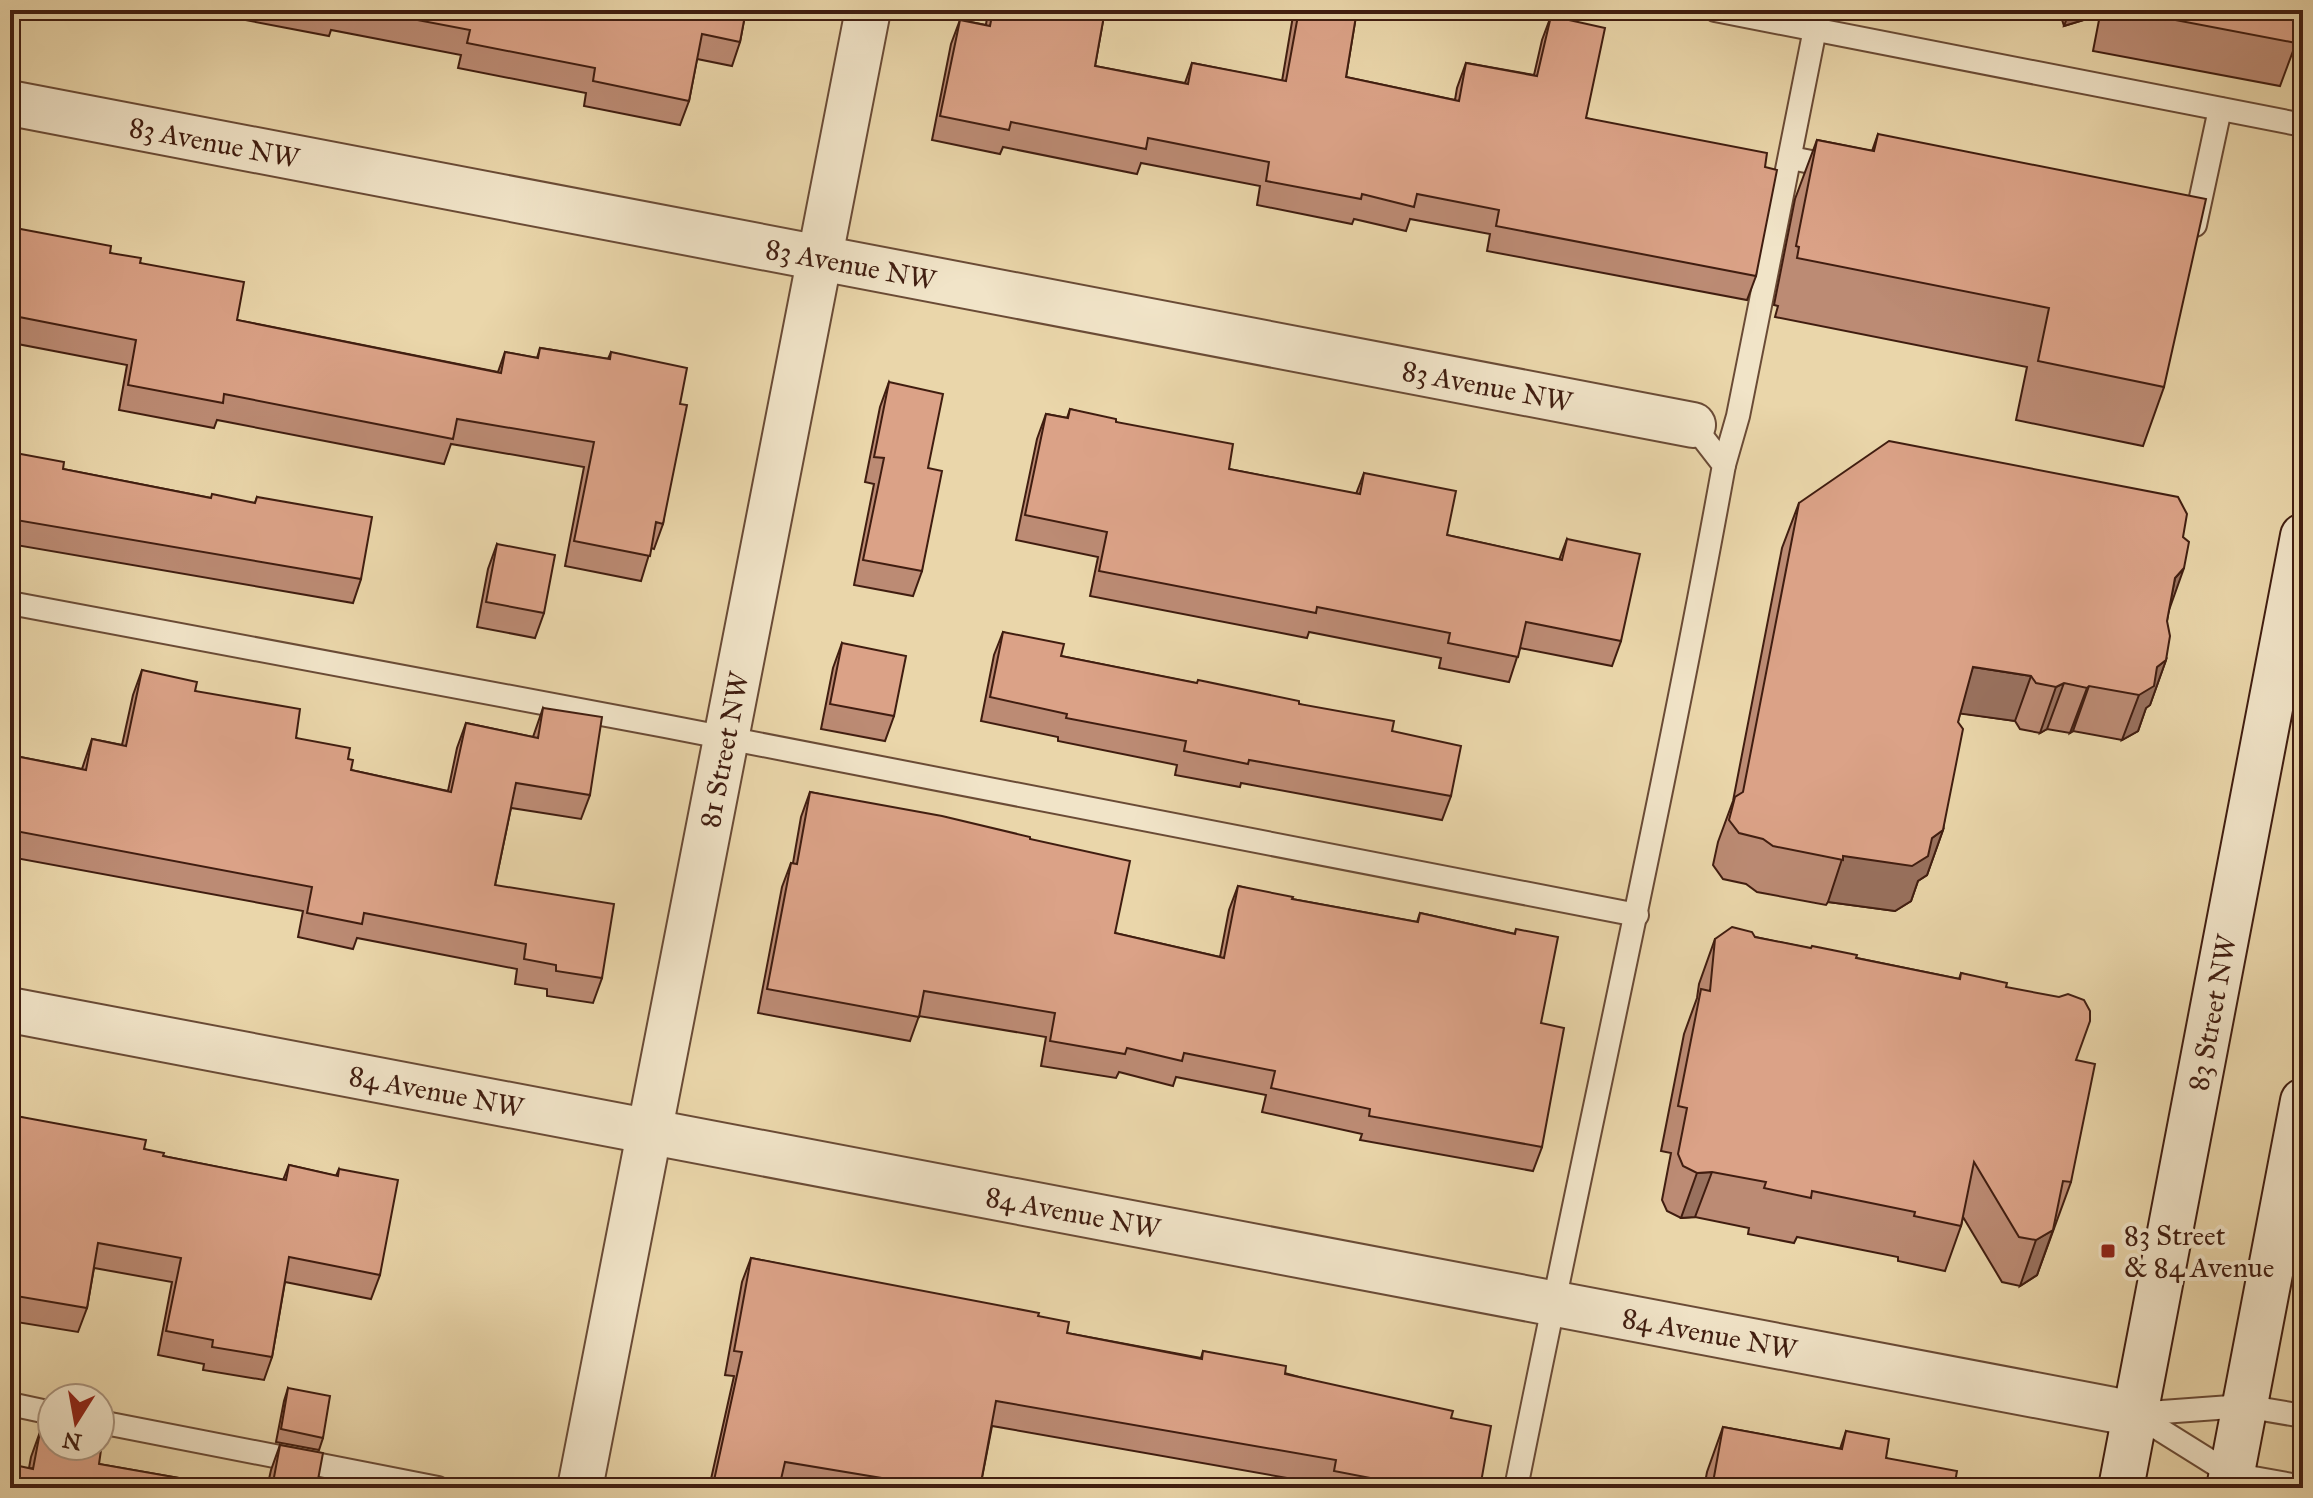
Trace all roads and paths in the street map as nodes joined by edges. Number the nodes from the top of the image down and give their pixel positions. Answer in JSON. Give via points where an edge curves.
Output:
{"nodes":[{"id":1,"x":868,"y":10,"type":"edge"},
{"id":2,"x":1715,"y":10,"type":"edge"},
{"id":3,"x":1815,"y":29,"type":"junction"},
{"id":4,"x":10,"y":103,"type":"edge"},
{"id":5,"x":2220,"y":109,"type":"junction"},
{"id":6,"x":2303,"y":125,"type":"edge"},
{"id":7,"x":1791,"y":158,"type":"junction"},
{"id":8,"x":1850,"y":169,"type":"edge"},
{"id":9,"x":2177,"y":234,"type":"edge"},
{"id":10,"x":820,"y":259,"type":"junction"},
{"id":11,"x":1693,"y":425,"type":"joint"},
{"id":12,"x":1724,"y":465,"type":"junction"},
{"id":13,"x":2303,"y":536,"type":"edge"},
{"id":14,"x":10,"y":603,"type":"edge"},
{"id":15,"x":727,"y":738,"type":"junction"},
{"id":16,"x":1637,"y":915,"type":"junction"},
{"id":17,"x":10,"y":1010,"type":"edge"},
{"id":18,"x":2303,"y":1101,"type":"edge"},
{"id":19,"x":649,"y":1132,"type":"junction"},
{"id":20,"x":1552,"y":1303,"type":"junction"},
{"id":21,"x":10,"y":1404,"type":"edge"},
{"id":22,"x":2244,"y":1406,"type":"junction"},
{"id":23,"x":36,"y":1410,"type":"edge"},
{"id":24,"x":2135,"y":1414,"type":"junction"},
{"id":25,"x":2303,"y":1416,"type":"edge"},
{"id":26,"x":116,"y":1425,"type":"edge"},
{"id":27,"x":2230,"y":1481,"type":"edge"},
{"id":28,"x":2303,"y":1487,"type":"edge"},
{"id":29,"x":438,"y":1488,"type":"edge"},
{"id":30,"x":580,"y":1488,"type":"edge"},
{"id":31,"x":1516,"y":1488,"type":"edge"},
{"id":32,"x":2121,"y":1488,"type":"edge"}],
"edges":[{"from":1,"to":10,"type":"street","name":"81 Street NW"},
{"from":2,"to":3,"type":"lane"},
{"from":3,"to":5,"type":"lane"},
{"from":3,"to":7,"type":"lane"},
{"from":4,"to":10,"type":"street","name":"83 Avenue NW"},
{"from":5,"to":6,"type":"lane"},
{"from":5,"to":9,"type":"lane","via":[[2192,237]]},
{"from":7,"to":8,"type":"lane"},
{"from":7,"to":12,"type":"lane"},
{"from":10,"to":11,"type":"street","name":"83 Avenue NW"},
{"from":10,"to":15,"type":"street","name":"81 Street NW"},
{"from":11,"to":12,"type":"lane"},
{"from":12,"to":16,"type":"lane"},
{"from":13,"to":24,"type":"street","name":"83 Street NW"},
{"from":14,"to":15,"type":"lane"},
{"from":15,"to":16,"type":"lane"},
{"from":15,"to":19,"type":"street","name":"81 Street NW"},
{"from":16,"to":20,"type":"lane"},
{"from":17,"to":19,"type":"street","name":"84 Avenue NW"},
{"from":18,"to":22,"type":"street"},
{"from":19,"to":20,"type":"street","name":"84 Avenue NW"},
{"from":19,"to":30,"type":"street","name":"81 Street NW"},
{"from":20,"to":24,"type":"street","name":"84 Avenue NW"},
{"from":20,"to":31,"type":"lane"},
{"from":21,"to":23,"type":"lane"},
{"from":22,"to":24,"type":"lane"},
{"from":22,"to":25,"type":"lane"},
{"from":22,"to":27,"type":"street"},
{"from":24,"to":27,"type":"lane"},
{"from":24,"to":32,"type":"street","name":"83 Street NW"},
{"from":26,"to":29,"type":"lane"},
{"from":27,"to":28,"type":"lane"}]}
